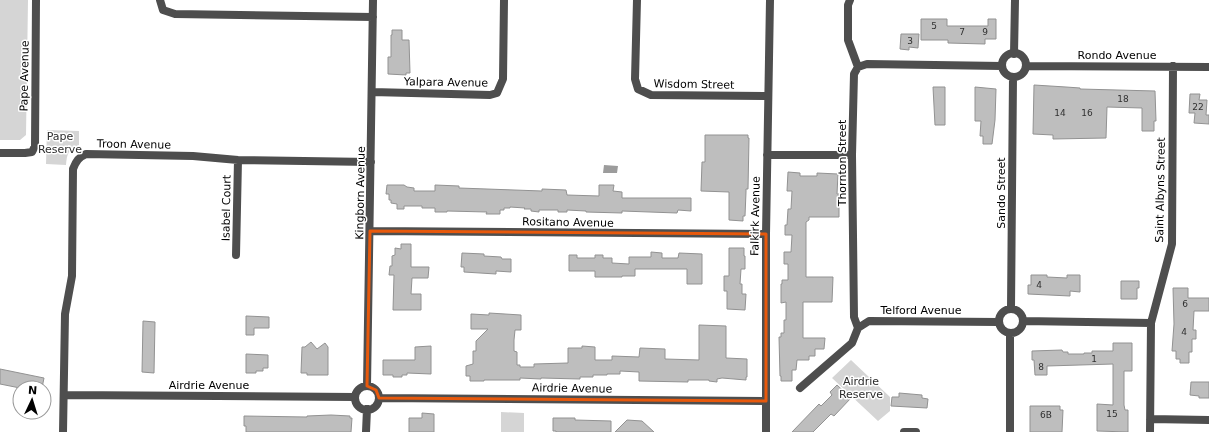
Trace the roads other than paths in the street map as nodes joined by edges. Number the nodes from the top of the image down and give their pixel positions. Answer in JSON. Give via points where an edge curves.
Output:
{"nodes":[{"id":1,"x":36,"y":0,"type":"edge"},
{"id":2,"x":160,"y":0,"type":"edge"},
{"id":3,"x":374,"y":0,"type":"edge"},
{"id":4,"x":504,"y":0,"type":"edge"},
{"id":5,"x":637,"y":0,"type":"edge"},
{"id":6,"x":770,"y":0,"type":"edge"},
{"id":7,"x":850,"y":0,"type":"edge"},
{"id":8,"x":1015,"y":0,"type":"edge"},
{"id":9,"x":373,"y":17,"type":"junction"},
{"id":10,"x":1014,"y":54,"type":"junction"},
{"id":11,"x":1002,"y":66,"type":"junction"},
{"id":12,"x":1026,"y":66,"type":"junction"},
{"id":13,"x":1173,"y":66,"type":"junction"},
{"id":14,"x":858,"y":67,"type":"junction"},
{"id":15,"x":1209,"y":67,"type":"edge"},
{"id":16,"x":1013,"y":77,"type":"junction"},
{"id":17,"x":372,"y":92,"type":"junction"},
{"id":18,"x":768,"y":96,"type":"junction"},
{"id":19,"x":0,"y":153,"type":"edge"},
{"id":20,"x":767,"y":155,"type":"junction"},
{"id":21,"x":852,"y":155,"type":"junction"},
{"id":22,"x":238,"y":160,"type":"junction"},
{"id":23,"x":371,"y":162,"type":"junction"},
{"id":24,"x":370,"y":231,"type":"junction"},
{"id":25,"x":766,"y":234,"type":"junction"},
{"id":26,"x":236,"y":255,"type":"dead end"},
{"id":27,"x":1011,"y":309,"type":"junction"},
{"id":28,"x":1023,"y":321,"type":"junction"},
{"id":29,"x":999,"y":322,"type":"junction"},
{"id":30,"x":1150,"y":323,"type":"junction"},
{"id":31,"x":858,"y":328,"type":"junction"},
{"id":32,"x":1010,"y":333,"type":"junction"},
{"id":33,"x":367,"y":386,"type":"junction"},
{"id":34,"x":800,"y":388,"type":"dead end"},
{"id":35,"x":64,"y":395,"type":"junction"},
{"id":36,"x":355,"y":397,"type":"junction"},
{"id":37,"x":379,"y":398,"type":"junction"},
{"id":38,"x":766,"y":401,"type":"junction"},
{"id":39,"x":367,"y":410,"type":"junction"},
{"id":40,"x":1150,"y":419,"type":"junction"},
{"id":41,"x":1209,"y":420,"type":"edge"},
{"id":42,"x":63,"y":432,"type":"edge"},
{"id":43,"x":366,"y":432,"type":"edge"},
{"id":44,"x":766,"y":432,"type":"edge"},
{"id":45,"x":904,"y":432,"type":"edge"},
{"id":46,"x":916,"y":432,"type":"edge"},
{"id":47,"x":1010,"y":432,"type":"edge"},
{"id":48,"x":1150,"y":432,"type":"edge"}],
"edges":[{"from":1,"to":19,"type":"street","name":"Pape Avenue","via":[[35,146],[32,152]]},
{"from":2,"to":9,"type":"street","via":[[163,10],[175,14]]},
{"from":3,"to":9,"type":"street","name":"Kingborn Avenue"},
{"from":4,"to":17,"type":"street","name":"Yalpara Avenue","via":[[503,79],[497,93],[490,95]]},
{"from":5,"to":18,"type":"street","name":"Wisdom Street","via":[[635,79],[638,89],[651,95]]},
{"from":6,"to":18,"type":"street","name":"Falkirk Avenue"},
{"from":7,"to":14,"type":"street","via":[[848,40]]},
{"from":8,"to":10,"type":"street"},
{"from":9,"to":17,"type":"street","name":"Kingborn Avenue"},
{"from":10,"to":11,"type":"street","via":[[1006,56]]},
{"from":10,"to":12,"type":"street","via":[[1023,58]]},
{"from":11,"to":14,"type":"street","via":[[867,64]]},
{"from":11,"to":16,"type":"street","via":[[1005,73]]},
{"from":12,"to":13,"type":"street","name":"Rondo Avenue"},
{"from":12,"to":16,"type":"street","via":[[1021,75]]},
{"from":13,"to":15,"type":"street","name":"Rondo Avenue"},
{"from":13,"to":30,"type":"street","name":"Saint Albyns Street","via":[[1172,244]]},
{"from":14,"to":21,"type":"street","name":"Thornton Street","via":[[854,74]]},
{"from":16,"to":27,"type":"street","name":"Sando Street"},
{"from":17,"to":23,"type":"street","name":"Kingborn Avenue"},
{"from":18,"to":20,"type":"street","name":"Falkirk Avenue"},
{"from":20,"to":21,"type":"street"},
{"from":20,"to":25,"type":"street","name":"Falkirk Avenue"},
{"from":21,"to":31,"type":"street","name":"Thornton Street","via":[[854,318]]},
{"from":22,"to":23,"type":"street","name":"Troon Avenue"},
{"from":22,"to":26,"type":"street","name":"Isabel Court"},
{"from":22,"to":35,"type":"street","name":"Troon Avenue","via":[[193,156],[86,154],[75,162],[72,276],[65,314]]},
{"from":23,"to":24,"type":"street","name":"Kingborn Avenue"},
{"from":24,"to":25,"type":"street","name":"Rositano Avenue"},
{"from":24,"to":33,"type":"street","name":"Kingborn Avenue"},
{"from":25,"to":38,"type":"street","name":"Falkirk Avenue"},
{"from":27,"to":28,"type":"street","via":[[1018,311]]},
{"from":27,"to":29,"type":"street","via":[[1001,314]]},
{"from":28,"to":30,"type":"street"},
{"from":28,"to":32,"type":"street","via":[[1018,331]]},
{"from":29,"to":31,"type":"street","name":"Telford Avenue","via":[[869,321]]},
{"from":29,"to":32,"type":"street","via":[[1001,328]]},
{"from":30,"to":40,"type":"street","name":"Saint Albyns Street"},
{"from":31,"to":34,"type":"street","via":[[852,343]]},
{"from":32,"to":47,"type":"street"},
{"from":33,"to":36,"type":"street","via":[[359,388]]},
{"from":33,"to":37,"type":"street","via":[[376,390]]},
{"from":35,"to":36,"type":"street","name":"Airdrie Avenue"},
{"from":35,"to":42,"type":"street","name":"Troon Avenue"},
{"from":36,"to":39,"type":"street","via":[[358,405]]},
{"from":37,"to":38,"type":"street","name":"Airdrie Avenue"},
{"from":37,"to":39,"type":"street","via":[[377,404]]},
{"from":38,"to":44,"type":"street","name":"Falkirk Avenue"},
{"from":39,"to":43,"type":"street"},
{"from":40,"to":41,"type":"street"},
{"from":40,"to":48,"type":"street","name":"Saint Albyns Street"},
{"from":45,"to":46,"type":"street"}]}
